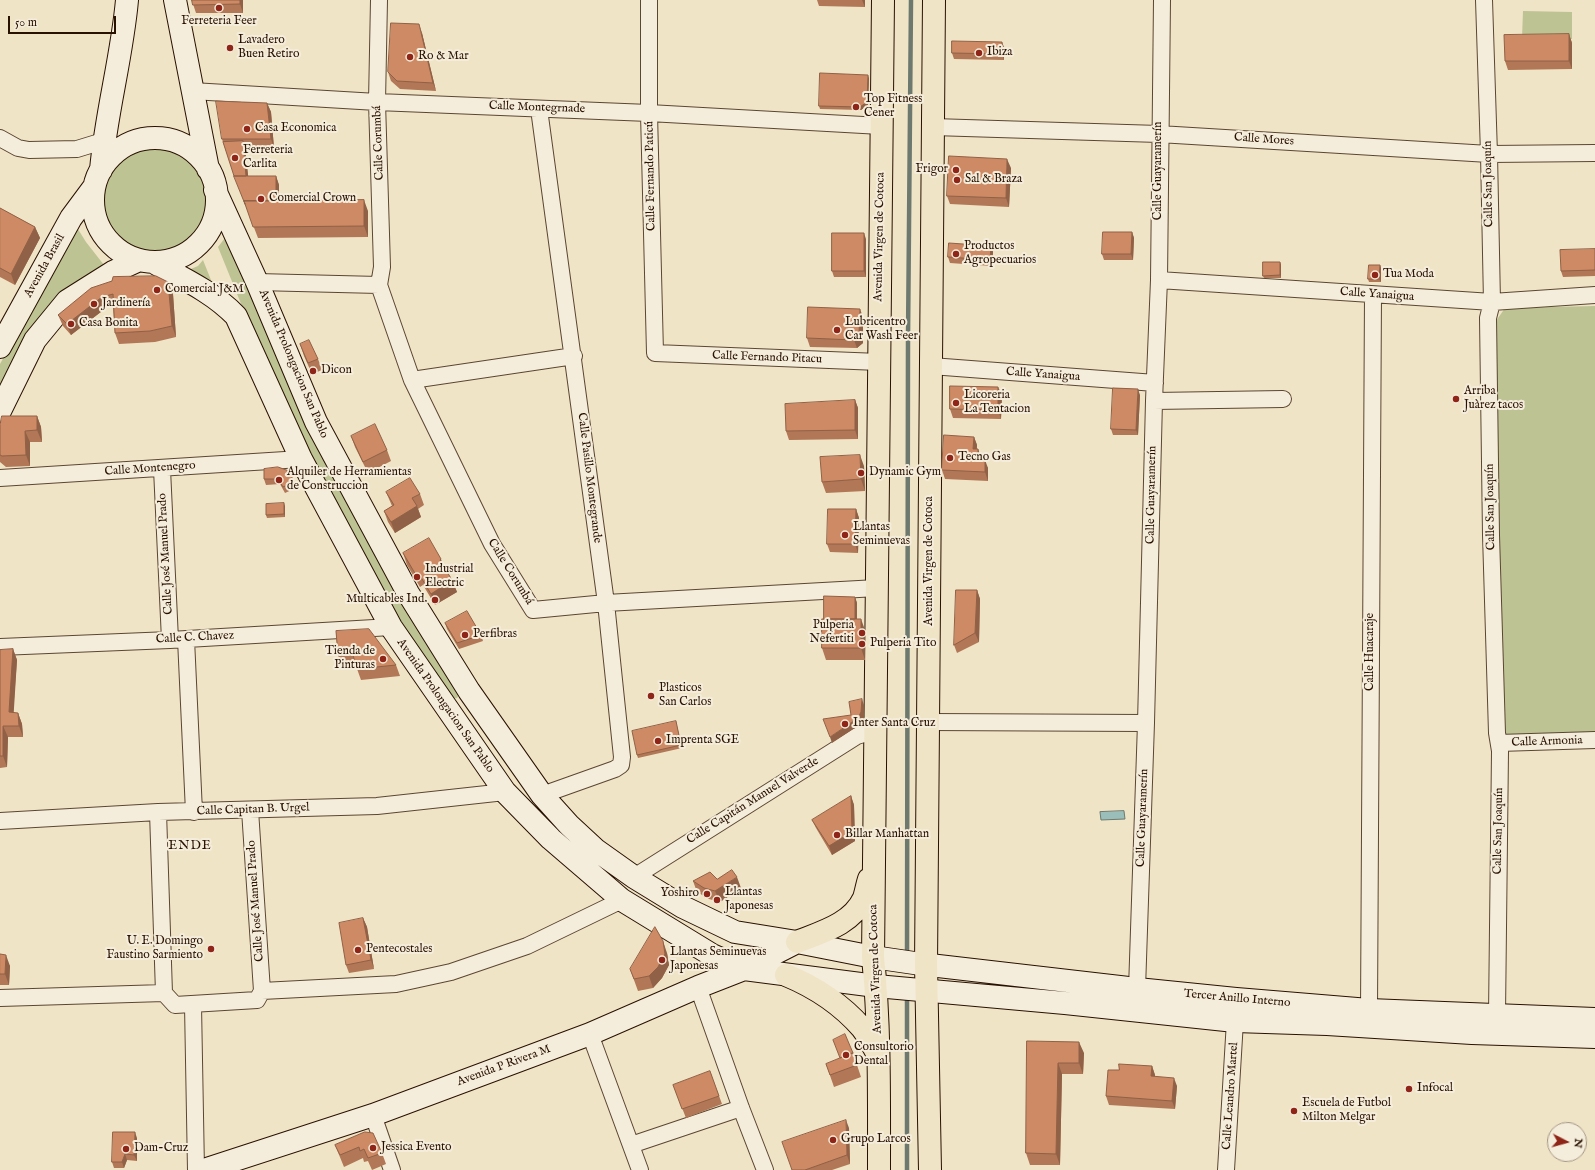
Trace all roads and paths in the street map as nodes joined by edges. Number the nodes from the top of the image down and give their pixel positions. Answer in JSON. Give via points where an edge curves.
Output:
{"nodes":[{"id":1,"x":127,"y":0,"type":"edge"},
{"id":2,"x":175,"y":0,"type":"edge"},
{"id":3,"x":379,"y":0,"type":"edge"},
{"id":4,"x":649,"y":0,"type":"edge"},
{"id":5,"x":883,"y":0,"type":"edge"},
{"id":6,"x":934,"y":0,"type":"edge"},
{"id":7,"x":1162,"y":0,"type":"edge"},
{"id":8,"x":1173,"y":0,"type":"edge"},
{"id":9,"x":1484,"y":0,"type":"edge"},
{"id":10,"x":192,"y":91,"type":"junction"},
{"id":11,"x":378,"y":102,"type":"junction"},
{"id":12,"x":539,"y":109,"type":"junction"},
{"id":13,"x":649,"y":113,"type":"junction"},
{"id":14,"x":881,"y":126,"type":"junction"},
{"id":15,"x":933,"y":127,"type":"junction"},
{"id":16,"x":1159,"y":134,"type":"junction"},
{"id":17,"x":0,"y":138,"type":"edge"},
{"id":18,"x":103,"y":141,"type":"junction"},
{"id":19,"x":1595,"y":153,"type":"edge"},
{"id":20,"x":1489,"y":154,"type":"junction"},
{"id":21,"x":209,"y":170,"type":"junction"},
{"id":22,"x":97,"y":179,"type":"junction"},
{"id":23,"x":215,"y":190,"type":"junction"},
{"id":24,"x":146,"y":261,"type":"junction"},
{"id":25,"x":1159,"y":280,"type":"junction"},
{"id":26,"x":258,"y":282,"type":"junction"},
{"id":27,"x":379,"y":285,"type":"junction"},
{"id":28,"x":1373,"y":295,"type":"junction"},
{"id":29,"x":1595,"y":295,"type":"edge"},
{"id":30,"x":1492,"y":302,"type":"junction"},
{"id":31,"x":0,"y":347,"type":"edge"},
{"id":32,"x":655,"y":353,"type":"joint"},
{"id":33,"x":574,"y":356,"type":"junction"},
{"id":34,"x":879,"y":362,"type":"junction"},
{"id":35,"x":931,"y":366,"type":"junction"},
{"id":36,"x":412,"y":380,"type":"junction"},
{"id":37,"x":1155,"y":383,"type":"junction"},
{"id":38,"x":1283,"y":399,"type":"dead end"},
{"id":39,"x":1154,"y":401,"type":"junction"},
{"id":40,"x":0,"y":411,"type":"edge"},
{"id":41,"x":300,"y":459,"type":"junction"},
{"id":42,"x":162,"y":469,"type":"junction"},
{"id":43,"x":0,"y":478,"type":"edge"},
{"id":44,"x":877,"y":588,"type":"junction"},
{"id":45,"x":606,"y":603,"type":"junction"},
{"id":46,"x":391,"y":627,"type":"junction"},
{"id":47,"x":186,"y":639,"type":"junction"},
{"id":48,"x":170,"y":640,"type":"junction"},
{"id":49,"x":0,"y":647,"type":"edge"},
{"id":50,"x":468,"y":691,"type":"junction"},
{"id":51,"x":446,"y":706,"type":"junction"},
{"id":52,"x":483,"y":712,"type":"junction"},
{"id":53,"x":928,"y":722,"type":"junction"},
{"id":54,"x":1146,"y":723,"type":"junction"},
{"id":55,"x":461,"y":727,"type":"junction"},
{"id":56,"x":875,"y":732,"type":"junction"},
{"id":57,"x":1595,"y":740,"type":"edge"},
{"id":58,"x":1499,"y":743,"type":"junction"},
{"id":59,"x":505,"y":792,"type":"junction"},
{"id":60,"x":542,"y":795,"type":"junction"},
{"id":61,"x":250,"y":810,"type":"junction"},
{"id":62,"x":158,"y":812,"type":"junction"},
{"id":63,"x":194,"y":812,"type":"junction"},
{"id":64,"x":0,"y":821,"type":"edge"},
{"id":65,"x":874,"y":857,"type":"junction"},
{"id":66,"x":634,"y":876,"type":"junction"},
{"id":67,"x":622,"y":900,"type":"junction"},
{"id":68,"x":797,"y":942,"type":"junction"},
{"id":69,"x":877,"y":958,"type":"junction"},
{"id":70,"x":923,"y":964,"type":"junction"},
{"id":71,"x":744,"y":969,"type":"junction"},
{"id":72,"x":786,"y":975,"type":"junction"},
{"id":73,"x":879,"y":986,"type":"junction"},
{"id":74,"x":698,"y":987,"type":"junction"},
{"id":75,"x":1137,"y":989,"type":"junction"},
{"id":76,"x":262,"y":991,"type":"junction"},
{"id":77,"x":924,"y":991,"type":"junction"},
{"id":78,"x":164,"y":993,"type":"junction"},
{"id":79,"x":0,"y":998,"type":"edge"},
{"id":80,"x":1012,"y":998,"type":"junction"},
{"id":81,"x":193,"y":1005,"type":"junction"},
{"id":82,"x":1369,"y":1010,"type":"junction"},
{"id":83,"x":1497,"y":1015,"type":"junction"},
{"id":84,"x":1595,"y":1019,"type":"edge"},
{"id":85,"x":1235,"y":1021,"type":"junction"},
{"id":86,"x":1327,"y":1024,"type":"junction"},
{"id":87,"x":1595,"y":1028,"type":"edge"},
{"id":88,"x":590,"y":1034,"type":"junction"},
{"id":89,"x":1595,"y":1037,"type":"edge"},
{"id":90,"x":879,"y":1057,"type":"junction"},
{"id":91,"x":741,"y":1108,"type":"junction"},
{"id":92,"x":373,"y":1115,"type":"junction"},
{"id":93,"x":631,"y":1145,"type":"junction"},
{"id":94,"x":196,"y":1170,"type":"edge"},
{"id":95,"x":204,"y":1170,"type":"edge"},
{"id":96,"x":392,"y":1170,"type":"edge"},
{"id":97,"x":640,"y":1170,"type":"edge"},
{"id":98,"x":765,"y":1170,"type":"edge"},
{"id":99,"x":879,"y":1170,"type":"edge"},
{"id":100,"x":930,"y":1170,"type":"edge"},
{"id":101,"x":1226,"y":1170,"type":"edge"}],
"edges":[{"from":1,"to":18,"type":"main road","via":[[125,28]]},
{"from":2,"to":10,"type":"main road"},
{"from":3,"to":11,"type":"street","name":"Calle Corumbá"},
{"from":4,"to":13,"type":"street","name":"Calle Fernando Paticú"},
{"from":5,"to":14,"type":"main road","name":"Avenida Virgen de Cotoca"},
{"from":6,"to":15,"type":"main road","name":"Avenida Virgen de Cotoca"},
{"from":7,"to":8,"type":"street"},
{"from":7,"to":16,"type":"street","name":"Calle Guayaramerín"},
{"from":9,"to":20,"type":"street","name":"Calle San Joaquín"},
{"from":10,"to":11,"type":"street","name":"Calle Montegrnade"},
{"from":10,"to":21,"type":"main road"},
{"from":11,"to":12,"type":"street","name":"Calle Montegrnade"},
{"from":11,"to":27,"type":"street","name":"Calle Corumbá","via":[[382,267]]},
{"from":12,"to":13,"type":"street","name":"Calle Montegrnade"},
{"from":12,"to":33,"type":"street","name":"Calle Pasillo Montegrande"},
{"from":13,"to":14,"type":"street","name":"Calle Montegrnade"},
{"from":13,"to":32,"type":"street","name":"Calle Fernando Paticú"},
{"from":14,"to":34,"type":"main road","name":"Avenida Virgen de Cotoca"},
{"from":15,"to":16,"type":"street","name":"Calle Mores"},
{"from":15,"to":35,"type":"main road","name":"Avenida Virgen de Cotoca"},
{"from":16,"to":20,"type":"street","name":"Calle Mores"},
{"from":16,"to":25,"type":"street","name":"Calle Guayaramerín"},
{"from":17,"to":18,"type":"street","via":[[18,148],[29,150],[77,149]]},
{"from":18,"to":22,"type":"main road"},
{"from":19,"to":20,"type":"street","name":"Calle Mores"},
{"from":20,"to":30,"type":"street","name":"Calle San Joaquín"},
{"from":21,"to":22,"type":"main road","via":[[196,154],[184,146],[172,140],[151,138],[138,140],[119,150],[109,159]]},
{"from":21,"to":23,"type":"main road"},
{"from":22,"to":24,"type":"main road","via":[[94,209],[100,230],[120,251]]},
{"from":22,"to":31,"type":"main road","name":"Avenida Brasil","via":[[71,218]]},
{"from":23,"to":24,"type":"main road","via":[[216,205],[213,219],[203,238],[193,249],[167,261]]},
{"from":23,"to":26,"type":"main road","name":"Avenida Prolongacion San Pablo"},
{"from":24,"to":40,"type":"main road","via":[[113,272],[67,300],[35,340]]},
{"from":24,"to":41,"type":"main road","name":"Avenida Prolongacion San Pablo","via":[[206,291],[236,316]]},
{"from":25,"to":28,"type":"street","name":"Calle Yanaigua"},
{"from":25,"to":37,"type":"street","name":"Calle Guayaramerín"},
{"from":26,"to":27,"type":"street"},
{"from":26,"to":50,"type":"main road","name":"Avenida Prolongacion San Pablo","via":[[316,422],[408,593]]},
{"from":27,"to":36,"type":"street","name":"Calle Corumbá"},
{"from":28,"to":30,"type":"street","name":"Calle Yanaigua"},
{"from":28,"to":82,"type":"street","name":"Calle Huacaraje"},
{"from":29,"to":30,"type":"street","name":"Calle Yanaigua"},
{"from":30,"to":58,"type":"street","name":"Calle San Joaquín","via":[[1488,318],[1491,535]]},
{"from":32,"to":34,"type":"street","name":"Calle Fernando Pitacu"},
{"from":33,"to":36,"type":"street"},
{"from":33,"to":45,"type":"street","name":"Calle Pasillo Montegrande"},
{"from":34,"to":44,"type":"main road","name":"Avenida Virgen de Cotoca"},
{"from":35,"to":37,"type":"street","name":"Calle Yanaigua"},
{"from":35,"to":53,"type":"main road","name":"Avenida Virgen de Cotoca"},
{"from":36,"to":45,"type":"street","name":"Calle Corumbá","via":[[492,544],[533,610]]},
{"from":37,"to":39,"type":"street","name":"Calle Guayaramerín"},
{"from":38,"to":39,"type":"street"},
{"from":39,"to":54,"type":"street","name":"Calle Guayaramerín"},
{"from":41,"to":42,"type":"street","name":"Calle Montenegro"},
{"from":41,"to":46,"type":"main road","name":"Avenida Prolongacion San Pablo"},
{"from":42,"to":43,"type":"street","name":"Calle Montenegro"},
{"from":42,"to":48,"type":"street","name":"Calle José Manuel Prado"},
{"from":44,"to":45,"type":"street","name":"Calle Corumbá"},
{"from":44,"to":56,"type":"main road","name":"Avenida Virgen de Cotoca"},
{"from":45,"to":60,"type":"street","name":"Calle Pasillo Montegrande","via":[[622,757],[620,764],[615,769]]},
{"from":46,"to":47,"type":"street","name":"Calle C. Chavez"},
{"from":46,"to":51,"type":"main road","name":"Avenida Prolongacion San Pablo"},
{"from":47,"to":48,"type":"street","name":"Calle C. Chavez"},
{"from":47,"to":63,"type":"street"},
{"from":48,"to":49,"type":"street","name":"Calle C. Chavez"},
{"from":50,"to":51,"type":"main road","via":[[466,698],[460,703]]},
{"from":50,"to":52,"type":"main road","name":"Avenida Prolongacion San Pablo"},
{"from":51,"to":55,"type":"main road","name":"Avenida Prolongacion San Pablo"},
{"from":52,"to":55,"type":"main road","via":[[468,714]]},
{"from":52,"to":60,"type":"main road","name":"Avenida Prolongacion San Pablo"},
{"from":53,"to":54,"type":"street"},
{"from":53,"to":70,"type":"main road","name":"Avenida Virgen de Cotoca"},
{"from":54,"to":75,"type":"street","name":"Calle Guayaramerín"},
{"from":55,"to":59,"type":"main road","name":"Avenida Prolongacion San Pablo"},
{"from":56,"to":65,"type":"main road","name":"Avenida Virgen de Cotoca"},
{"from":56,"to":66,"type":"street","name":"Calle Capitán Manuel Valverde","via":[[857,736]]},
{"from":57,"to":58,"type":"street","name":"Calle Armonia"},
{"from":58,"to":83,"type":"street","name":"Calle San Joaquín"},
{"from":59,"to":61,"type":"street","name":"Calle Capitan B. Urgel","via":[[377,806]]},
{"from":59,"to":67,"type":"main road","name":"Avenida Prolongacion San Pablo","via":[[551,839]]},
{"from":60,"to":66,"type":"main road","name":"Avenida Prolongacion San Pablo","via":[[596,850]]},
{"from":61,"to":63,"type":"street","name":"Calle Capitan B. Urgel"},
{"from":61,"to":76,"type":"street","name":"Calle José Manuel Prado"},
{"from":62,"to":63,"type":"street","name":"Calle Capitan B. Urgel"},
{"from":62,"to":64,"type":"street","name":"Calle Capitan B. Urgel"},
{"from":62,"to":78,"type":"street"},
{"from":65,"to":68,"type":"main road","via":[[864,898],[854,914],[841,924]]},
{"from":65,"to":69,"type":"main road","name":"Avenida Virgen de Cotoca"},
{"from":66,"to":68,"type":"main road","name":"Avenida Prolongacion San Pablo","via":[[683,907],[735,932]]},
{"from":67,"to":71,"type":"main road","name":"Avenida Prolongacion San Pablo","via":[[712,956]]},
{"from":67,"to":76,"type":"street","via":[[527,946],[451,972],[396,984]]},
{"from":68,"to":69,"type":"main road","name":"Avenida Prolongacion San Pablo"},
{"from":68,"to":71,"type":"main road","name":"Avenida P Rivera M"},
{"from":69,"to":70,"type":"main road","name":"Tercer Anillo Interno"},
{"from":69,"to":73,"type":"main road","name":"Avenida Virgen de Cotoca"},
{"from":70,"to":75,"type":"main road","name":"Tercer Anillo Interno"},
{"from":70,"to":77,"type":"main road","name":"Avenida Virgen de Cotoca"},
{"from":71,"to":72,"type":"main road","name":"Avenida Prolongacion San Pablo"},
{"from":71,"to":74,"type":"main road","name":"Avenida P Rivera M"},
{"from":72,"to":73,"type":"main road","name":"Avenida Prolongacion San Pablo"},
{"from":72,"to":90,"type":"main road","via":[[809,984],[840,1006],[862,1029]]},
{"from":73,"to":77,"type":"main road","name":"Tercer Anillo Interno"},
{"from":73,"to":90,"type":"main road","name":"Avenida Virgen de Cotoca"},
{"from":74,"to":88,"type":"main road","name":"Avenida P Rivera M"},
{"from":74,"to":91,"type":"street"},
{"from":75,"to":80,"type":"main road","via":[[1134,997],[1128,1000],[1040,991]]},
{"from":75,"to":82,"type":"main road","name":"Tercer Anillo Interno"},
{"from":76,"to":81,"type":"street","via":[[257,1000]]},
{"from":77,"to":80,"type":"main road","name":"Tercer Anillo Interno"},
{"from":77,"to":100,"type":"main road","name":"Avenida Virgen de Cotoca"},
{"from":78,"to":79,"type":"street"},
{"from":78,"to":81,"type":"street","via":[[175,1006]]},
{"from":80,"to":85,"type":"main road","name":"Tercer Anillo Interno"},
{"from":81,"to":94,"type":"street"},
{"from":82,"to":83,"type":"main road","name":"Tercer Anillo Interno"},
{"from":82,"to":85,"type":"main road","via":[[1327,1016],[1248,1011],[1237,1015]]},
{"from":83,"to":84,"type":"main road","name":"Tercer Anillo Interno"},
{"from":83,"to":86,"type":"main road","via":[[1491,1022],[1384,1018]]},
{"from":83,"to":87,"type":"main road","via":[[1511,1024]]},
{"from":85,"to":86,"type":"main road","name":"Tercer Anillo Interno"},
{"from":85,"to":101,"type":"street","name":"Calle Leandro Martel"},
{"from":86,"to":89,"type":"main road","name":"Tercer Anillo Interno"},
{"from":88,"to":92,"type":"main road","name":"Avenida P Rivera M"},
{"from":88,"to":93,"type":"street"},
{"from":90,"to":99,"type":"main road","name":"Avenida Virgen de Cotoca"},
{"from":91,"to":93,"type":"street"},
{"from":91,"to":98,"type":"street"},
{"from":92,"to":95,"type":"main road","name":"Avenida P Rivera M"},
{"from":92,"to":96,"type":"street"},
{"from":93,"to":97,"type":"street"}]}
